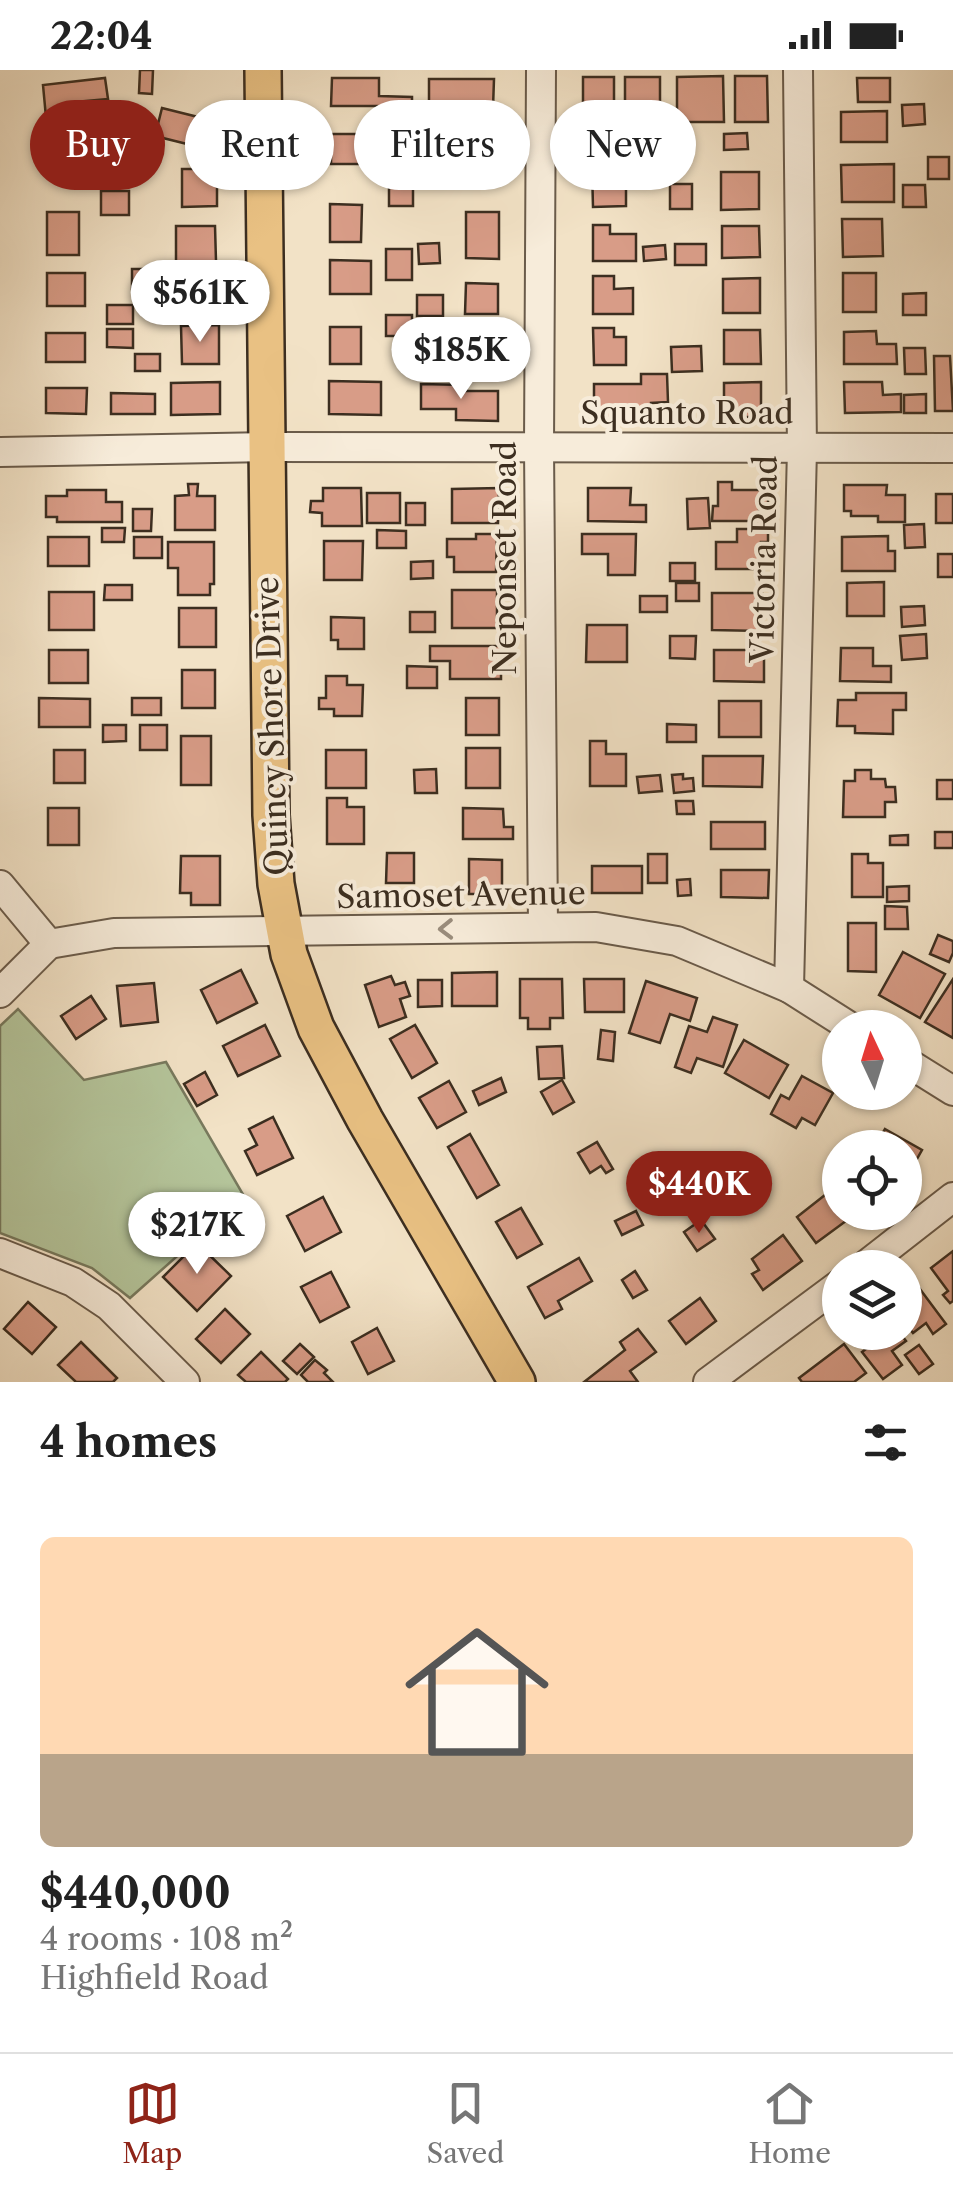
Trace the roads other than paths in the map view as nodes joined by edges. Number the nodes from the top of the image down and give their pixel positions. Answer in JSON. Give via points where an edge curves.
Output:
{"nodes":[{"id":1,"x":263,"y":70,"type":"edge"},
{"id":2,"x":542,"y":70,"type":"edge"},
{"id":3,"x":798,"y":70,"type":"edge"},
{"id":4,"x":266,"y":447,"type":"junction"},
{"id":5,"x":540,"y":447,"type":"junction"},
{"id":6,"x":802,"y":448,"type":"junction"},
{"id":7,"x":953,"y":448,"type":"edge"},
{"id":8,"x":0,"y":452,"type":"edge"},
{"id":9,"x":0,"y":875,"type":"edge"},
{"id":10,"x":0,"y":885,"type":"edge"},
{"id":11,"x":544,"y":926,"type":"junction"},
{"id":12,"x":285,"y":932,"type":"junction"},
{"id":13,"x":50,"y":944,"type":"junction"},
{"id":14,"x":789,"y":988,"type":"junction"},
{"id":15,"x":0,"y":993,"type":"edge"},
{"id":16,"x":824,"y":1010,"type":"edge"},
{"id":17,"x":922,"y":1071,"type":"edge"},
{"id":18,"x":953,"y":1090,"type":"edge"},
{"id":19,"x":953,"y":1197,"type":"edge"},
{"id":20,"x":885,"y":1250,"type":"edge"},
{"id":21,"x":0,"y":1253,"type":"edge"},
{"id":22,"x":822,"y":1297,"type":"edge"},
{"id":23,"x":185,"y":1382,"type":"edge"},
{"id":24,"x":517,"y":1382,"type":"edge"},
{"id":25,"x":708,"y":1382,"type":"edge"}],
"edges":[{"from":1,"to":4,"type":"main road","name":"Quincy Shore Drive"},
{"from":2,"to":5,"type":"street","name":"Neponset Road"},
{"from":3,"to":6,"type":"street","name":"Victoria Road"},
{"from":4,"to":5,"type":"street","name":"Squanto Road"},
{"from":4,"to":8,"type":"street","name":"Squanto Road"},
{"from":4,"to":12,"type":"main road","name":"Quincy Shore Drive","via":[[271,815]]},
{"from":5,"to":6,"type":"street","name":"Squanto Road"},
{"from":5,"to":11,"type":"street","name":"Neponset Road"},
{"from":6,"to":7,"type":"street","name":"Squanto Road"},
{"from":6,"to":14,"type":"street","name":"Victoria Road"},
{"from":9,"to":10,"type":"street"},
{"from":10,"to":13,"type":"street"},
{"from":11,"to":12,"type":"street","name":"Samoset Avenue","one_way":true},
{"from":11,"to":14,"type":"street","name":"Samoset Avenue","via":[[677,941]]},
{"from":12,"to":13,"type":"street","name":"Samoset Avenue","via":[[114,933]]},
{"from":12,"to":24,"type":"main road","name":"Quincy Shore Drive","via":[[316,1028]]},
{"from":13,"to":15,"type":"street"},
{"from":14,"to":16,"type":"street","name":"Samoset Avenue"},
{"from":17,"to":18,"type":"street"},
{"from":19,"to":20,"type":"street"},
{"from":21,"to":23,"type":"street","via":[[74,1282],[109,1306]]},
{"from":22,"to":25,"type":"street"}]}
